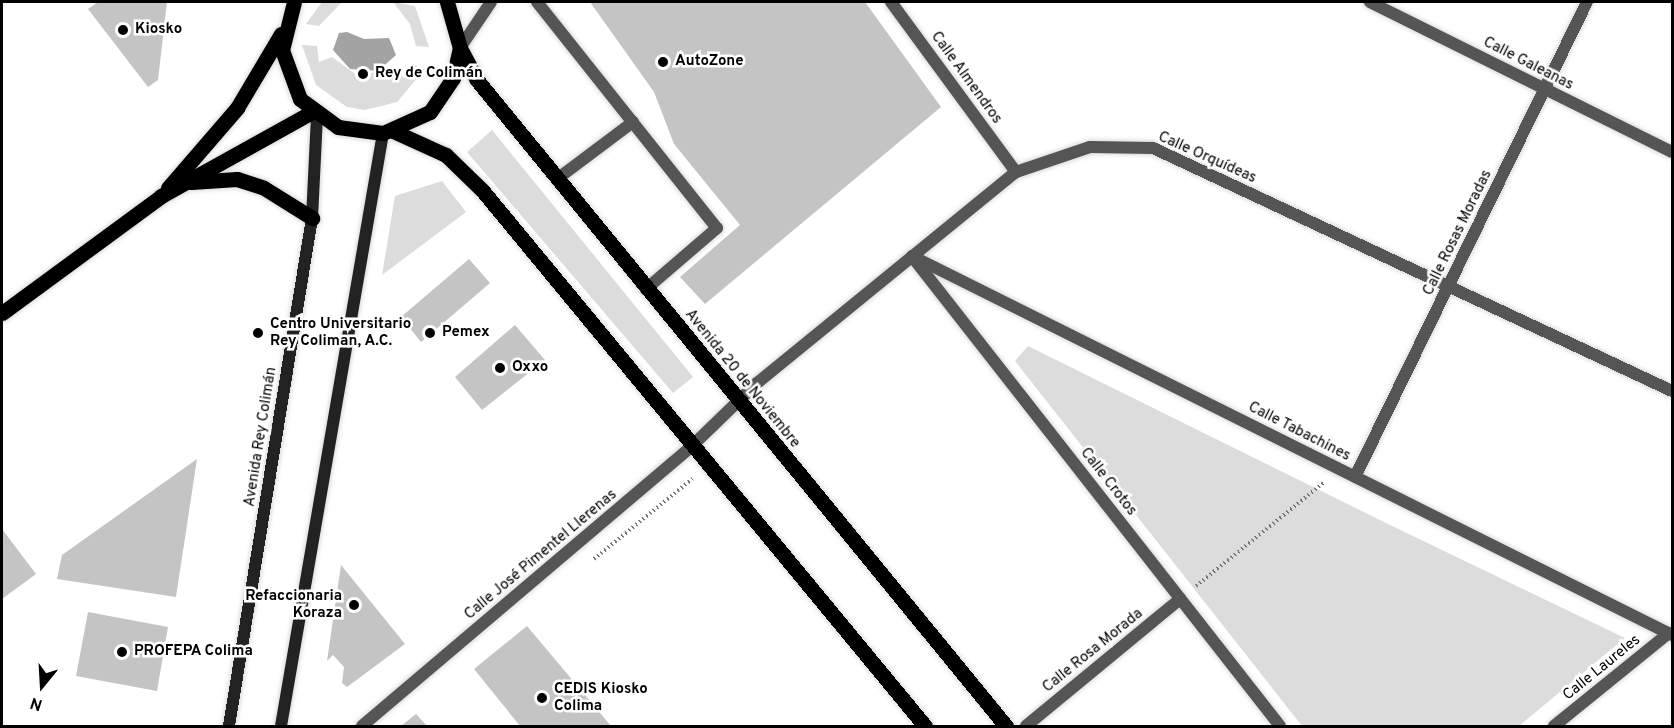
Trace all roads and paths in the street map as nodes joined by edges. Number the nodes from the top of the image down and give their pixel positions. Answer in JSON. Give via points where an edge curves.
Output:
{"nodes":[{"id":1,"x":294,"y":2,"type":"edge"},
{"id":2,"x":447,"y":2,"type":"edge"},
{"id":3,"x":454,"y":2,"type":"edge"},
{"id":4,"x":490,"y":2,"type":"edge"},
{"id":5,"x":537,"y":2,"type":"edge"},
{"id":6,"x":891,"y":2,"type":"edge"},
{"id":7,"x":1370,"y":2,"type":"edge"},
{"id":8,"x":1587,"y":2,"type":"edge"},
{"id":9,"x":455,"y":20,"type":"junction"},
{"id":10,"x":283,"y":32,"type":"junction"},
{"id":11,"x":460,"y":48,"type":"junction"},
{"id":12,"x":1545,"y":89,"type":"junction"},
{"id":13,"x":315,"y":114,"type":"junction"},
{"id":14,"x":633,"y":122,"type":"junction"},
{"id":15,"x":388,"y":132,"type":"junction"},
{"id":16,"x":1672,"y":152,"type":"edge"},
{"id":17,"x":1016,"y":172,"type":"junction"},
{"id":18,"x":557,"y":179,"type":"junction"},
{"id":19,"x":185,"y":183,"type":"junction"},
{"id":20,"x":161,"y":196,"type":"junction"},
{"id":21,"x":312,"y":218,"type":"junction"},
{"id":22,"x":912,"y":256,"type":"junction"},
{"id":23,"x":1449,"y":285,"type":"junction"},
{"id":24,"x":646,"y":289,"type":"junction"},
{"id":25,"x":2,"y":313,"type":"edge"},
{"id":26,"x":1672,"y":391,"type":"edge"},
{"id":27,"x":736,"y":401,"type":"junction"},
{"id":28,"x":693,"y":445,"type":"junction"},
{"id":29,"x":1340,"y":469,"type":"junction"},
{"id":30,"x":1355,"y":477,"type":"junction"},
{"id":31,"x":1180,"y":599,"type":"junction"},
{"id":32,"x":1671,"y":634,"type":"edge"},
{"id":33,"x":229,"y":726,"type":"edge"},
{"id":34,"x":281,"y":726,"type":"edge"},
{"id":35,"x":362,"y":726,"type":"edge"},
{"id":36,"x":925,"y":726,"type":"edge"},
{"id":37,"x":1006,"y":726,"type":"edge"},
{"id":38,"x":1026,"y":726,"type":"edge"},
{"id":39,"x":1280,"y":726,"type":"edge"},
{"id":40,"x":1554,"y":726,"type":"edge"}],
"edges":[{"from":1,"to":10,"type":"main road"},
{"from":2,"to":9,"type":"main road"},
{"from":3,"to":9,"type":"street"},
{"from":4,"to":11,"type":"street"},
{"from":5,"to":14,"type":"street"},
{"from":6,"to":17,"type":"street","name":"Calle Almendros"},
{"from":7,"to":12,"type":"street","name":"Calle Galeanas"},
{"from":8,"to":12,"type":"street","name":"Calle Rosas Moradas"},
{"from":9,"to":11,"type":"main road"},
{"from":10,"to":13,"type":"main road","via":[[284,68]]},
{"from":10,"to":20,"type":"main road","via":[[237,108]]},
{"from":11,"to":15,"type":"main road","via":[[444,96],[429,112]]},
{"from":11,"to":18,"type":"main road","name":"Avenida 20 de Noviembre","via":[[477,80]]},
{"from":12,"to":16,"type":"street","name":"Calle Galeanas"},
{"from":12,"to":23,"type":"street","name":"Calle Rosas Moradas"},
{"from":13,"to":15,"type":"main road","via":[[360,133]]},
{"from":13,"to":19,"type":"main road"},
{"from":13,"to":21,"type":"main road","name":"Avenida Rey Colimán"},
{"from":14,"to":18,"type":"street"},
{"from":14,"to":24,"type":"street","via":[[717,228]]},
{"from":15,"to":28,"type":"main road","via":[[447,155],[483,190]]},
{"from":15,"to":34,"type":"main road"},
{"from":17,"to":22,"type":"street","name":"Calle Orquídeas"},
{"from":17,"to":23,"type":"street","name":"Calle Orquídeas","via":[[1090,147],[1153,148]]},
{"from":18,"to":24,"type":"main road","name":"Avenida 20 de Noviembre"},
{"from":19,"to":20,"type":"main road"},
{"from":19,"to":21,"type":"main road","via":[[237,179],[264,188]]},
{"from":20,"to":25,"type":"main road"},
{"from":21,"to":33,"type":"main road","name":"Avenida Rey Colimán"},
{"from":22,"to":27,"type":"street","name":"Calle Orquídeas"},
{"from":22,"to":29,"type":"street","name":"Calle Tabachines"},
{"from":22,"to":31,"type":"street","name":"Calle Crotos"},
{"from":23,"to":26,"type":"street","name":"Calle Orquídeas"},
{"from":23,"to":30,"type":"street","name":"Calle Rosas Moradas"},
{"from":24,"to":27,"type":"main road","name":"Avenida 20 de Noviembre"},
{"from":27,"to":28,"type":"street","name":"Calle José Pimentel Llerenas"},
{"from":27,"to":37,"type":"main road","name":"Avenida 20 de Noviembre"},
{"from":28,"to":35,"type":"street","name":"Calle José Pimentel Llerenas"},
{"from":28,"to":36,"type":"main road"},
{"from":29,"to":30,"type":"street","name":"Calle Tabachines"},
{"from":29,"to":31,"type":"path"},
{"from":30,"to":32,"type":"street","name":"Calle Tabachines"},
{"from":31,"to":38,"type":"street","name":"Calle Rosa Morada"},
{"from":31,"to":39,"type":"street","name":"Calle Crotos"},
{"from":32,"to":40,"type":"street","name":"Calle Laureles"}]}
